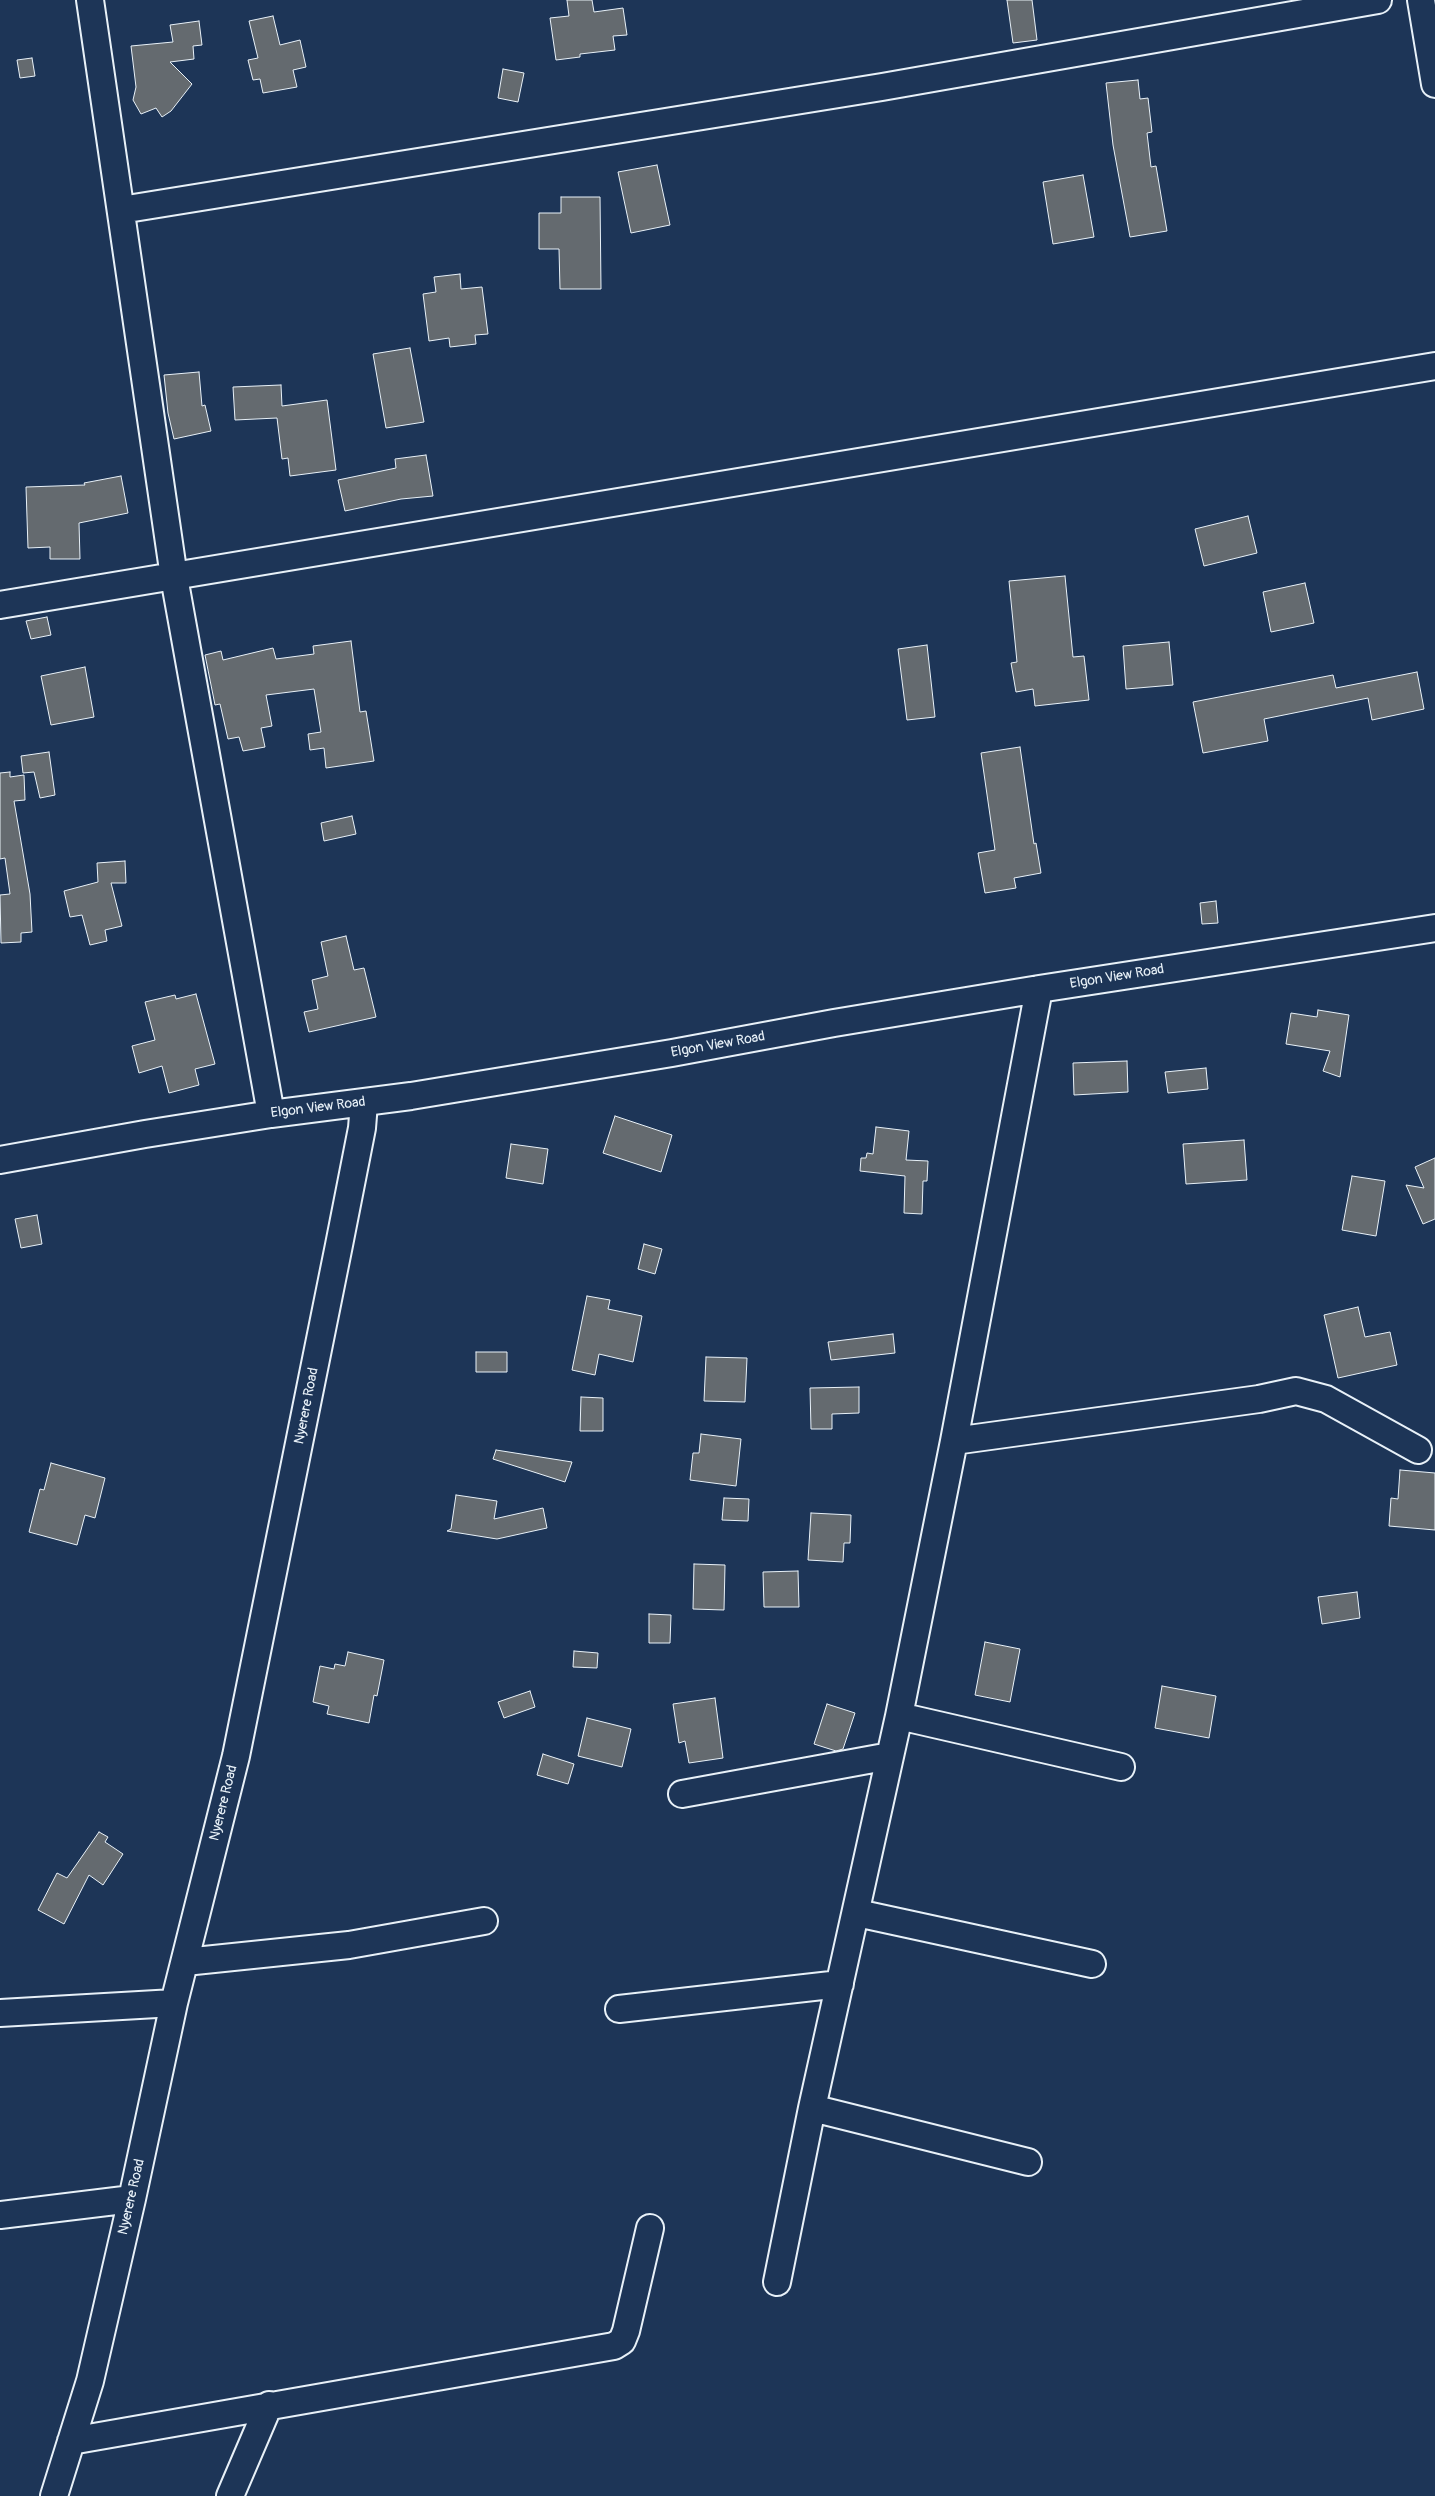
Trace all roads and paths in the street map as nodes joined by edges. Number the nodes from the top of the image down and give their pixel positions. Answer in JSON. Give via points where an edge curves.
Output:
{"nodes":[{"id":1,"x":90,"y":0,"type":"edge"},
{"id":2,"x":1378,"y":0,"type":"edge"},
{"id":3,"x":1421,"y":0,"type":"edge"},
{"id":4,"x":1435,"y":84,"type":"edge"},
{"id":5,"x":121,"y":210,"type":"junction"},
{"id":6,"x":1435,"y":366,"type":"edge"},
{"id":7,"x":174,"y":577,"type":"junction"},
{"id":8,"x":0,"y":606,"type":"edge"},
{"id":9,"x":1435,"y":928,"type":"edge"},
{"id":10,"x":1040,"y":989,"type":"junction"},
{"id":11,"x":364,"y":1103,"type":"junction"},
{"id":12,"x":271,"y":1114,"type":"junction"},
{"id":13,"x":0,"y":1160,"type":"edge"},
{"id":14,"x":954,"y":1441,"type":"junction"},
{"id":15,"x":1418,"y":1450,"type":"dead end"},
{"id":16,"x":899,"y":1716,"type":"junction"},
{"id":17,"x":890,"y":1756,"type":"junction"},
{"id":18,"x":1120,"y":1767,"type":"dead end"},
{"id":19,"x":682,"y":1794,"type":"dead end"},
{"id":20,"x":856,"y":1913,"type":"junction"},
{"id":21,"x":484,"y":1920,"type":"dead end"},
{"id":22,"x":184,"y":1962,"type":"junction"},
{"id":23,"x":1092,"y":1964,"type":"dead end"},
{"id":24,"x":840,"y":1984,"type":"junction"},
{"id":25,"x":174,"y":2003,"type":"junction"},
{"id":26,"x":618,"y":2009,"type":"dead end"},
{"id":27,"x":0,"y":2013,"type":"edge"},
{"id":28,"x":812,"y":2108,"type":"junction"},
{"id":29,"x":1028,"y":2162,"type":"dead end"},
{"id":30,"x":132,"y":2199,"type":"junction"},
{"id":31,"x":0,"y":2214,"type":"edge"},
{"id":32,"x":650,"y":2228,"type":"dead end"},
{"id":33,"x":777,"y":2282,"type":"dead end"},
{"id":34,"x":269,"y":2405,"type":"junction"},
{"id":35,"x":72,"y":2441,"type":"junction"},
{"id":36,"x":54,"y":2496,"type":"edge"},
{"id":37,"x":230,"y":2496,"type":"edge"}],
"edges":[{"from":1,"to":5,"type":"street"},
{"from":2,"to":5,"type":"street","via":[[882,87]]},
{"from":3,"to":4,"type":"street"},
{"from":5,"to":7,"type":"street"},
{"from":6,"to":7,"type":"street"},
{"from":7,"to":8,"type":"street"},
{"from":7,"to":12,"type":"street"},
{"from":9,"to":10,"type":"street","name":"Elgon View Road"},
{"from":10,"to":11,"type":"street","name":"Elgon View Road"},
{"from":10,"to":14,"type":"street"},
{"from":11,"to":12,"type":"street","name":"Elgon View Road"},
{"from":11,"to":22,"type":"street","name":"Nyerere Road","via":[[362,1128],[236,1756]]},
{"from":12,"to":13,"type":"street","name":"Elgon View Road"},
{"from":14,"to":15,"type":"street","via":[[1259,1399],[1296,1391],[1326,1399]]},
{"from":14,"to":16,"type":"street"},
{"from":16,"to":17,"type":"street"},
{"from":16,"to":18,"type":"street"},
{"from":17,"to":19,"type":"street"},
{"from":17,"to":20,"type":"street"},
{"from":20,"to":23,"type":"street"},
{"from":20,"to":24,"type":"street"},
{"from":21,"to":22,"type":"street","via":[[349,1945]]},
{"from":22,"to":25,"type":"street","name":"Nyerere Road"},
{"from":24,"to":26,"type":"street"},
{"from":24,"to":28,"type":"street"},
{"from":25,"to":27,"type":"street"},
{"from":25,"to":30,"type":"street","name":"Nyerere Road"},
{"from":28,"to":29,"type":"street"},
{"from":28,"to":33,"type":"street"},
{"from":30,"to":31,"type":"street"},
{"from":30,"to":35,"type":"street","name":"Nyerere Road","via":[[90,2380]]},
{"from":32,"to":34,"type":"street","via":[[626,2331],[622,2341],[614,2346]]},
{"from":34,"to":35,"type":"street"},
{"from":34,"to":37,"type":"street"},
{"from":35,"to":36,"type":"street","name":"Nyerere Road"}]}
